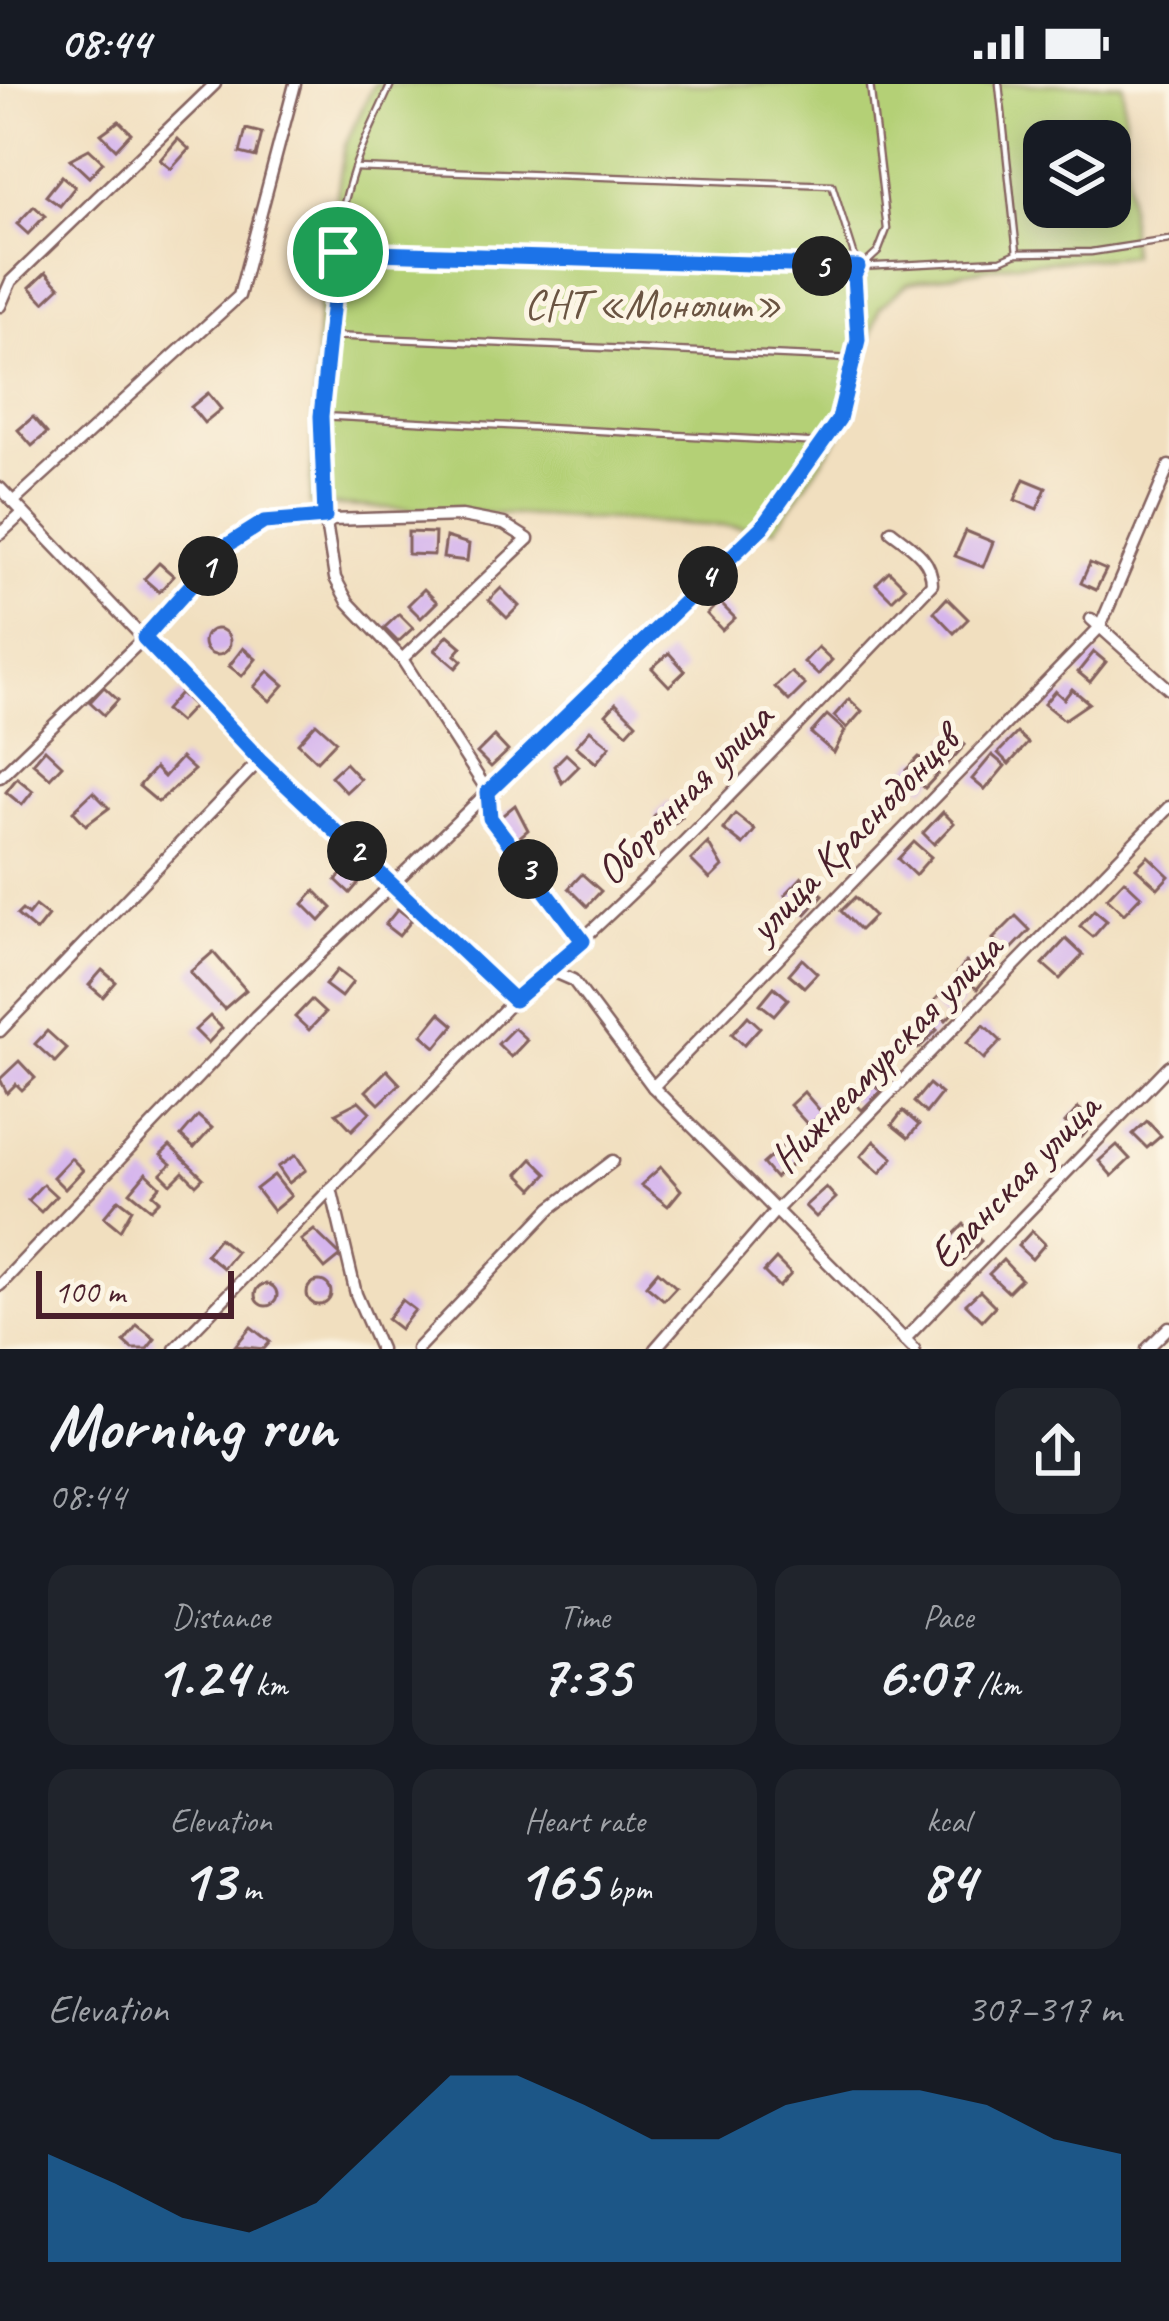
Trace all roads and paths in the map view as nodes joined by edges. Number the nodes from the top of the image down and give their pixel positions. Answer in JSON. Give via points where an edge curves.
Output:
{"nodes":[{"id":1,"x":215,"y":84,"type":"edge"},
{"id":2,"x":295,"y":84,"type":"edge"},
{"id":3,"x":391,"y":84,"type":"edge"},
{"id":4,"x":870,"y":84,"type":"edge"},
{"id":5,"x":1000,"y":84,"type":"edge"},
{"id":6,"x":355,"y":168,"type":"junction"},
{"id":7,"x":1169,"y":240,"type":"edge"},
{"id":8,"x":338,"y":252,"type":"junction"},
{"id":9,"x":1017,"y":253,"type":"junction"},
{"id":10,"x":858,"y":267,"type":"junction"},
{"id":11,"x":0,"y":294,"type":"edge"},
{"id":12,"x":0,"y":305,"type":"edge"},
{"id":13,"x":329,"y":336,"type":"junction"},
{"id":14,"x":856,"y":359,"type":"junction"},
{"id":15,"x":321,"y":416,"type":"junction"},
{"id":16,"x":823,"y":443,"type":"junction"},
{"id":17,"x":1169,"y":466,"type":"edge"},
{"id":18,"x":1165,"y":486,"type":"edge"},
{"id":19,"x":0,"y":488,"type":"edge"},
{"id":20,"x":13,"y":502,"type":"junction"},
{"id":21,"x":23,"y":513,"type":"junction"},
{"id":22,"x":325,"y":517,"type":"junction"},
{"id":23,"x":763,"y":526,"type":"joint"},
{"id":24,"x":891,"y":531,"type":"dead end"},
{"id":25,"x":0,"y":534,"type":"edge"},
{"id":26,"x":1096,"y":623,"type":"junction"},
{"id":27,"x":144,"y":638,"type":"junction"},
{"id":28,"x":402,"y":659,"type":"junction"},
{"id":29,"x":1169,"y":688,"type":"edge"},
{"id":30,"x":260,"y":760,"type":"junction"},
{"id":31,"x":0,"y":777,"type":"edge"},
{"id":32,"x":488,"y":792,"type":"junction"},
{"id":33,"x":1169,"y":808,"type":"edge"},
{"id":34,"x":394,"y":886,"type":"junction"},
{"id":35,"x":583,"y":941,"type":"junction"},
{"id":36,"x":550,"y":970,"type":"junction"},
{"id":37,"x":514,"y":1000,"type":"junction"},
{"id":38,"x":0,"y":1031,"type":"edge"},
{"id":39,"x":1169,"y":1066,"type":"edge"},
{"id":40,"x":653,"y":1087,"type":"junction"},
{"id":41,"x":613,"y":1161,"type":"dead end"},
{"id":42,"x":331,"y":1188,"type":"junction"},
{"id":43,"x":776,"y":1210,"type":"junction"},
{"id":44,"x":0,"y":1285,"type":"edge"},
{"id":45,"x":1169,"y":1327,"type":"edge"},
{"id":46,"x":909,"y":1344,"type":"edge"},
{"id":47,"x":175,"y":1349,"type":"edge"},
{"id":48,"x":380,"y":1349,"type":"edge"},
{"id":49,"x":417,"y":1349,"type":"edge"},
{"id":50,"x":655,"y":1349,"type":"edge"},
{"id":51,"x":1147,"y":1349,"type":"edge"}],
"edges":[{"from":1,"to":12,"type":"street","via":[[11,281]]},
{"from":2,"to":20,"type":"street","via":[[239,296]]},
{"from":3,"to":6,"type":"lane"},
{"from":4,"to":10,"type":"lane","via":[[887,229],[878,252]]},
{"from":5,"to":9,"type":"lane"},
{"from":6,"to":8,"type":"lane"},
{"from":6,"to":10,"type":"lane","via":[[832,185]]},
{"from":7,"to":9,"type":"lane"},
{"from":8,"to":10,"type":"lane"},
{"from":8,"to":13,"type":"lane"},
{"from":9,"to":10,"type":"lane"},
{"from":10,"to":14,"type":"lane"},
{"from":11,"to":12,"type":"street"},
{"from":13,"to":14,"type":"lane"},
{"from":13,"to":15,"type":"lane"},
{"from":14,"to":16,"type":"lane","via":[[839,419]]},
{"from":15,"to":16,"type":"lane"},
{"from":15,"to":22,"type":"lane"},
{"from":16,"to":23,"type":"lane"},
{"from":17,"to":18,"type":"street"},
{"from":18,"to":26,"type":"street"},
{"from":19,"to":20,"type":"street"},
{"from":20,"to":21,"type":"street"},
{"from":21,"to":25,"type":"street"},
{"from":21,"to":27,"type":"street"},
{"from":22,"to":27,"type":"street","via":[[264,522],[226,546]]},
{"from":22,"to":28,"type":"street","via":[[335,578],[348,602]]},
{"from":22,"to":28,"type":"street","via":[[461,516],[504,524],[528,539]]},
{"from":23,"to":32,"type":"street"},
{"from":24,"to":35,"type":"street","name":"Оборонная улица","via":[[920,554],[932,584]]},
{"from":26,"to":29,"type":"street"},
{"from":26,"to":40,"type":"street","name":"улица Краснодонцев"},
{"from":27,"to":30,"type":"street"},
{"from":27,"to":31,"type":"street"},
{"from":28,"to":32,"type":"street"},
{"from":30,"to":34,"type":"street"},
{"from":30,"to":38,"type":"street"},
{"from":32,"to":34,"type":"street"},
{"from":32,"to":35,"type":"street","via":[[490,818]]},
{"from":33,"to":43,"type":"street","name":"Нижнеамурская улица"},
{"from":34,"to":37,"type":"street"},
{"from":34,"to":44,"type":"street","via":[[256,1016]]},
{"from":35,"to":36,"type":"street","name":"Оборонная улица"},
{"from":36,"to":37,"type":"street","name":"Оборонная улица"},
{"from":36,"to":40,"type":"street","via":[[573,980]]},
{"from":37,"to":42,"type":"street","name":"Оборонная улица"},
{"from":39,"to":46,"type":"street","name":"Еланская улица"},
{"from":40,"to":43,"type":"street"},
{"from":41,"to":49,"type":"street","via":[[551,1208]]},
{"from":42,"to":47,"type":"street","name":"Оборонная улица"},
{"from":42,"to":48,"type":"street","via":[[356,1294]]},
{"from":43,"to":46,"type":"street"},
{"from":43,"to":50,"type":"street","name":"Нижнеамурская улица"},
{"from":45,"to":51,"type":"street"}]}
